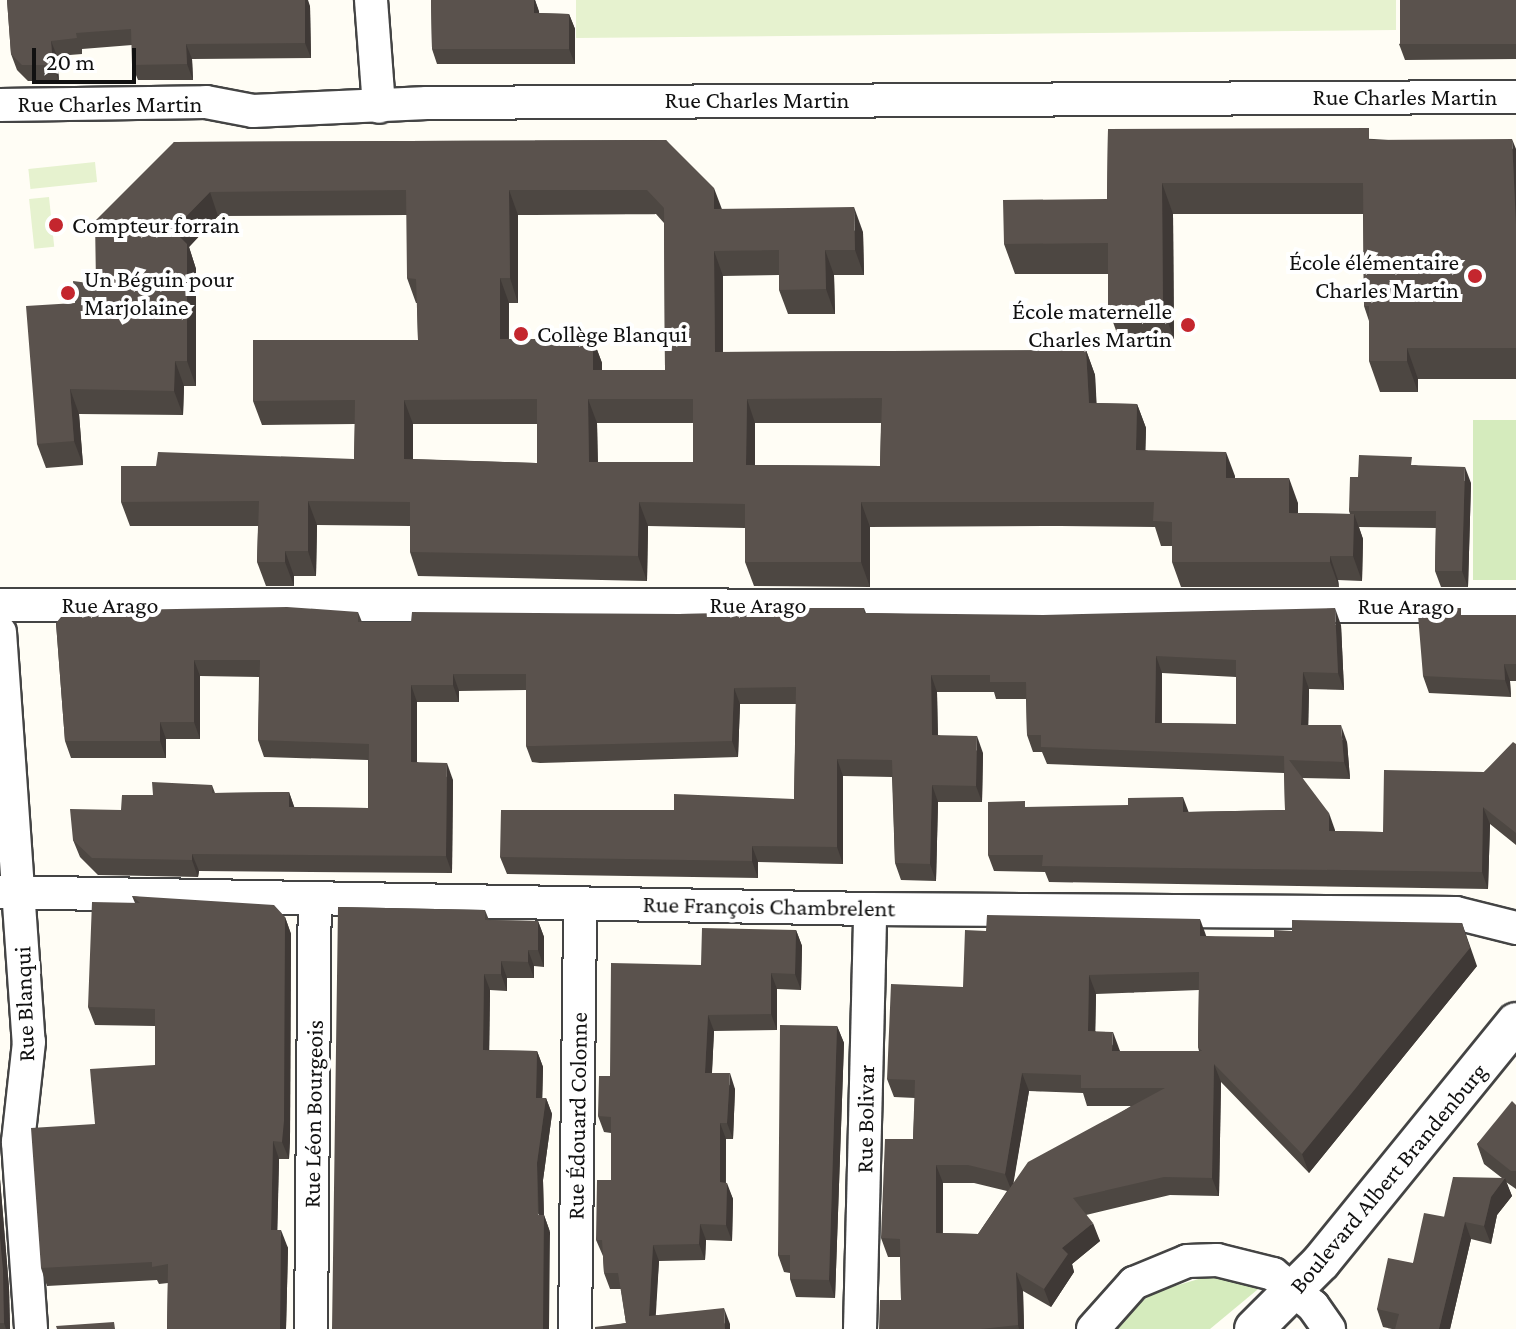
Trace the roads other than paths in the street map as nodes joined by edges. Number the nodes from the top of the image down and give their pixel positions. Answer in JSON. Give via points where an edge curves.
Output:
{"nodes":[{"id":1,"x":371,"y":0,"type":"edge"},
{"id":2,"x":1516,"y":97,"type":"edge"},
{"id":3,"x":0,"y":105,"type":"edge"},
{"id":4,"x":379,"y":107,"type":"junction"},
{"id":5,"x":0,"y":605,"type":"edge"},
{"id":6,"x":1516,"y":606,"type":"edge"},
{"id":7,"x":0,"y":632,"type":"edge"},
{"id":8,"x":10,"y":892,"type":"edge"},
{"id":9,"x":315,"y":898,"type":"junction"},
{"id":10,"x":580,"y":903,"type":"junction"},
{"id":11,"x":870,"y":909,"type":"junction"},
{"id":12,"x":1516,"y":928,"type":"edge"},
{"id":13,"x":1516,"y":1022,"type":"edge"},
{"id":14,"x":1297,"y":1290,"type":"junction"},
{"id":15,"x":31,"y":1329,"type":"edge"},
{"id":16,"x":311,"y":1329,"type":"edge"},
{"id":17,"x":575,"y":1329,"type":"edge"},
{"id":18,"x":860,"y":1329,"type":"edge"},
{"id":19,"x":1093,"y":1329,"type":"edge"},
{"id":20,"x":1254,"y":1329,"type":"edge"},
{"id":21,"x":1329,"y":1329,"type":"edge"}],
"edges":[{"from":1,"to":4,"type":"street"},
{"from":2,"to":4,"type":"street","name":"Rue Charles Martin","via":[[757,99]]},
{"from":3,"to":4,"type":"street","name":"Rue Charles Martin","via":[[206,102],[253,111]]},
{"from":5,"to":6,"type":"street","name":"Rue Arago"},
{"from":7,"to":8,"type":"street","name":"Rue Blanqui"},
{"from":8,"to":9,"type":"street","name":"Rue François Chambrelent"},
{"from":8,"to":15,"type":"street","name":"Rue Blanqui","via":[[29,1042],[18,1142]]},
{"from":9,"to":10,"type":"street","name":"Rue François Chambrelent"},
{"from":9,"to":16,"type":"street","name":"Rue Léon Bourgeois"},
{"from":10,"to":11,"type":"street","name":"Rue François Chambrelent"},
{"from":10,"to":17,"type":"street","name":"Rue Édouard Colonne"},
{"from":11,"to":12,"type":"street","name":"Rue François Chambrelent","via":[[1456,913]]},
{"from":11,"to":18,"type":"street","name":"Rue Bolivar"},
{"from":13,"to":14,"type":"street","name":"Boulevard Albert Brandenburg"},
{"from":14,"to":19,"type":"street","via":[[1246,1264],[1187,1261],[1134,1283]]},
{"from":14,"to":20,"type":"street","name":"Boulevard Albert Brandenburg"},
{"from":14,"to":21,"type":"street"}]}
